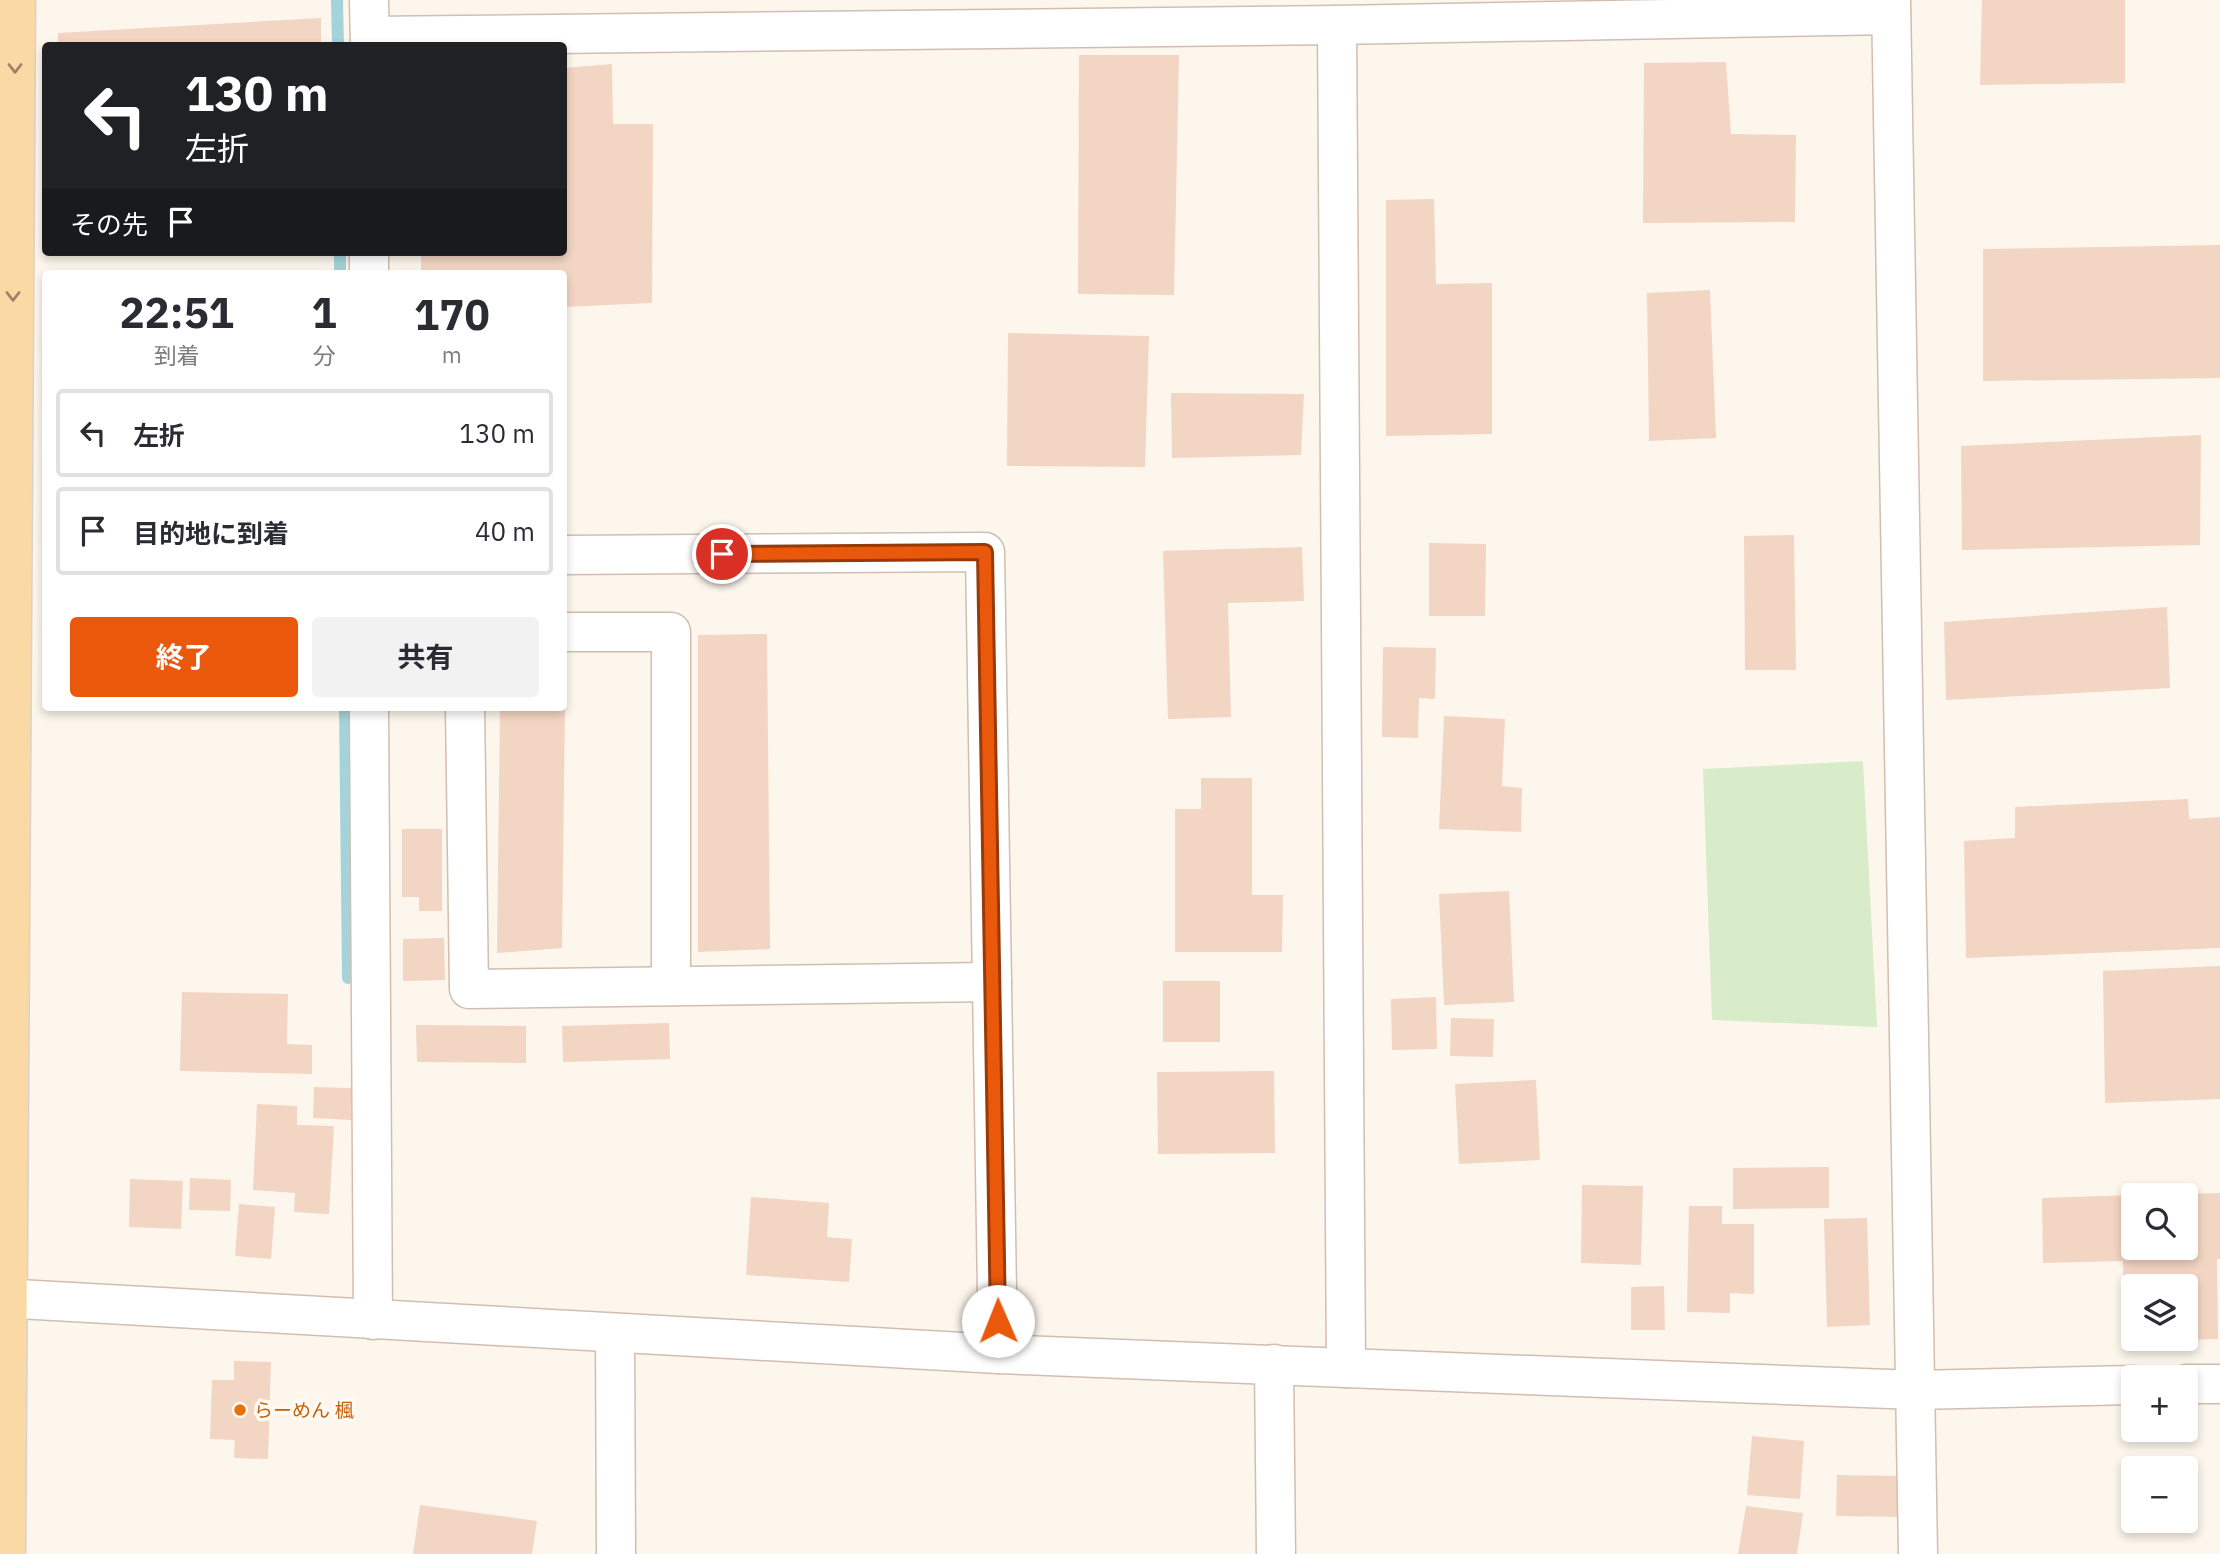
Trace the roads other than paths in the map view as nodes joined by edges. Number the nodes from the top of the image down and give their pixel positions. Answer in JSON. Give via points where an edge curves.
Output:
{"nodes":[{"id":1,"x":16,"y":0,"type":"edge"},
{"id":2,"x":1891,"y":8,"type":"edge"},
{"id":3,"x":1337,"y":25,"type":"junction"},
{"id":4,"x":369,"y":27,"type":"edge"},
{"id":5,"x":567,"y":555,"type":"edge"},
{"id":6,"x":567,"y":632,"type":"edge"},
{"id":7,"x":369,"y":711,"type":"edge"},
{"id":8,"x":465,"y":711,"type":"edge"},
{"id":9,"x":992,"y":982,"type":"junction"},
{"id":10,"x":671,"y":986,"type":"junction"},
{"id":11,"x":3,"y":1299,"type":"edge"},
{"id":12,"x":373,"y":1320,"type":"junction"},
{"id":13,"x":615,"y":1333,"type":"junction"},
{"id":14,"x":998,"y":1354,"type":"junction"},
{"id":15,"x":1274,"y":1364,"type":"junction"},
{"id":16,"x":1346,"y":1368,"type":"junction"},
{"id":17,"x":2198,"y":1384,"type":"edge"},
{"id":18,"x":2220,"y":1384,"type":"edge"},
{"id":19,"x":2121,"y":1385,"type":"edge"},
{"id":20,"x":1916,"y":1390,"type":"junction"},
{"id":21,"x":6,"y":1554,"type":"edge"},
{"id":22,"x":617,"y":1554,"type":"edge"},
{"id":23,"x":1276,"y":1554,"type":"edge"},
{"id":24,"x":1918,"y":1554,"type":"edge"}],
"edges":[{"from":1,"to":11,"type":"main road","one_way":true},
{"from":2,"to":3,"type":"street"},
{"from":2,"to":20,"type":"street"},
{"from":3,"to":4,"type":"street"},
{"from":3,"to":16,"type":"street"},
{"from":5,"to":9,"type":"street","via":[[985,552]]},
{"from":6,"to":10,"type":"street","via":[[671,632]]},
{"from":7,"to":12,"type":"street"},
{"from":8,"to":10,"type":"street","via":[[469,989]]},
{"from":9,"to":10,"type":"street"},
{"from":9,"to":14,"type":"street"},
{"from":11,"to":12,"type":"street"},
{"from":11,"to":21,"type":"main road"},
{"from":12,"to":13,"type":"street"},
{"from":13,"to":14,"type":"street"},
{"from":13,"to":22,"type":"street"},
{"from":14,"to":15,"type":"street"},
{"from":15,"to":16,"type":"street"},
{"from":15,"to":23,"type":"street"},
{"from":16,"to":20,"type":"street"},
{"from":17,"to":18,"type":"street"},
{"from":19,"to":20,"type":"street"},
{"from":20,"to":24,"type":"street"}]}
